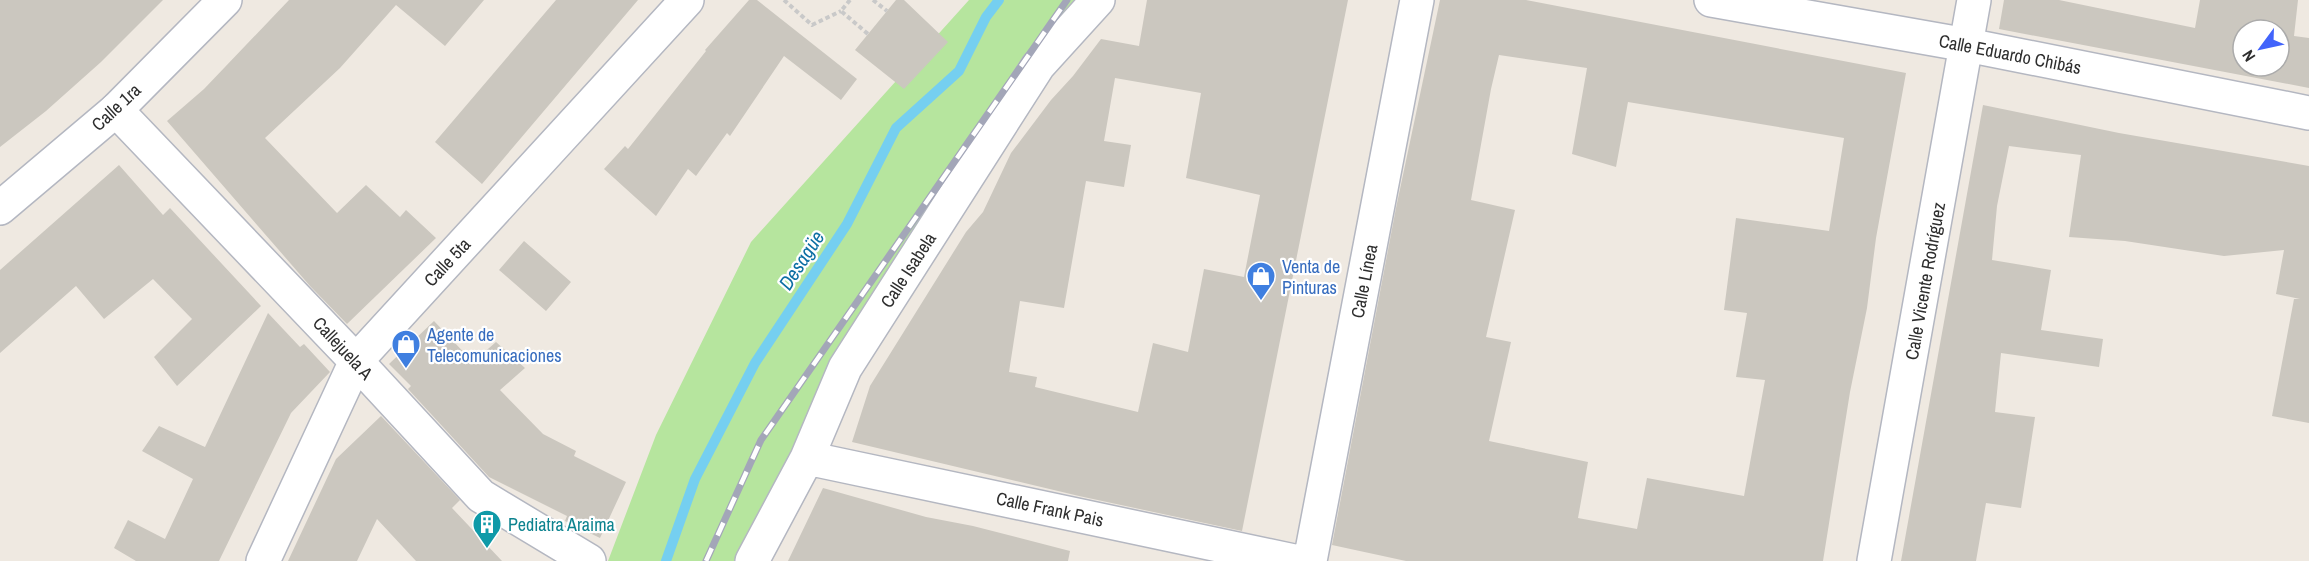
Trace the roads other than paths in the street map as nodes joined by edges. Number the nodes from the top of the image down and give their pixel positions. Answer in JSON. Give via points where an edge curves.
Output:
{"nodes":[{"id":1,"x":225,"y":0,"type":"edge"},
{"id":2,"x":687,"y":0,"type":"edge"},
{"id":3,"x":1098,"y":0,"type":"edge"},
{"id":4,"x":1417,"y":0,"type":"edge"},
{"id":5,"x":1711,"y":0,"type":"edge"},
{"id":6,"x":1974,"y":0,"type":"edge"},
{"id":7,"x":1967,"y":45,"type":"junction"},
{"id":8,"x":116,"y":110,"type":"junction"},
{"id":9,"x":2309,"y":113,"type":"edge"},
{"id":10,"x":0,"y":208,"type":"edge"},
{"id":11,"x":356,"y":361,"type":"junction"},
{"id":12,"x":807,"y":458,"type":"junction"},
{"id":13,"x":263,"y":561,"type":"edge"},
{"id":14,"x":589,"y":561,"type":"edge"},
{"id":15,"x":752,"y":561,"type":"edge"},
{"id":16,"x":1294,"y":561,"type":"edge"},
{"id":17,"x":1310,"y":561,"type":"edge"},
{"id":18,"x":1874,"y":561,"type":"edge"}],
"edges":[{"from":1,"to":8,"type":"street","name":"Calle 1ra"},
{"from":2,"to":11,"type":"street","name":"Calle 5ta"},
{"from":3,"to":12,"type":"street","name":"Calle Isabela","via":[[1038,66],[845,368]]},
{"from":4,"to":17,"type":"street","name":"Calle Línea"},
{"from":5,"to":7,"type":"street","name":"Calle Eduardo Chibás"},
{"from":6,"to":7,"type":"street","name":"Calle Vicente Rodríguez"},
{"from":7,"to":9,"type":"street","name":"Calle Eduardo Chibás"},
{"from":7,"to":18,"type":"street","name":"Calle Vicente Rodríguez"},
{"from":8,"to":10,"type":"street","name":"Calle 1ra"},
{"from":8,"to":11,"type":"street","name":"Callejuela A"},
{"from":11,"to":13,"type":"street","name":"Calle 5ta"},
{"from":11,"to":14,"type":"street","name":"Callejuela A","via":[[481,496]]},
{"from":12,"to":15,"type":"street","name":"Calle Isabela"},
{"from":12,"to":16,"type":"street","name":"Calle Frank Pais"}]}
